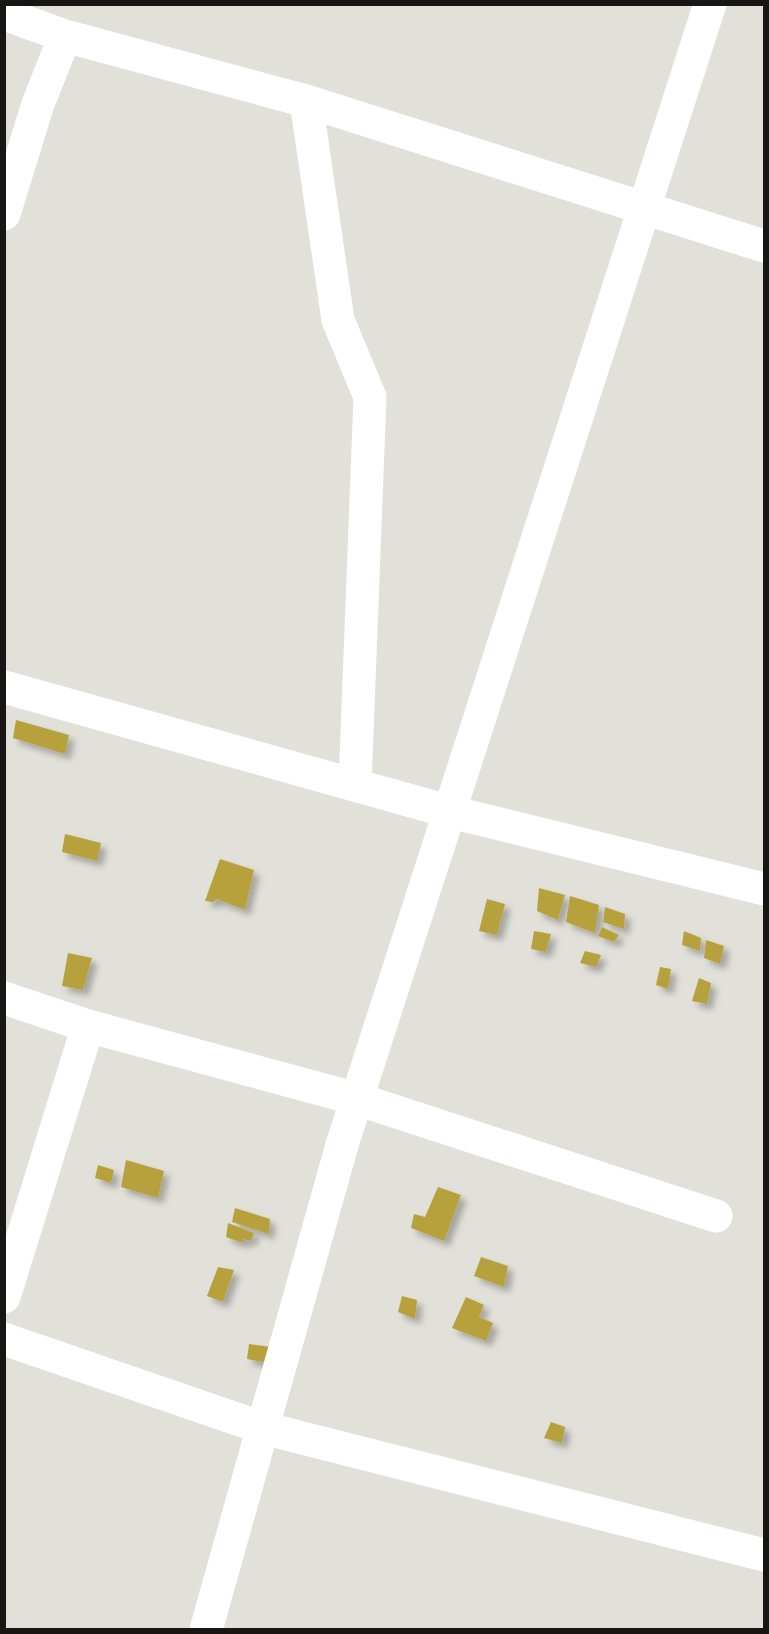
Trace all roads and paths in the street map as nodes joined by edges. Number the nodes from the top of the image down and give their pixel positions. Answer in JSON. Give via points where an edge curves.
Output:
{"nodes":[{"id":1,"x":710,"y":4,"type":"edge"},
{"id":2,"x":4,"y":14,"type":"edge"},
{"id":3,"x":65,"y":36,"type":"junction"},
{"id":4,"x":306,"y":100,"type":"junction"},
{"id":5,"x":646,"y":209,"type":"junction"},
{"id":6,"x":4,"y":214,"type":"edge"},
{"id":7,"x":765,"y":246,"type":"edge"},
{"id":8,"x":4,"y":687,"type":"edge"},
{"id":9,"x":355,"y":785,"type":"junction"},
{"id":10,"x":451,"y":812,"type":"junction"},
{"id":11,"x":765,"y":889,"type":"edge"},
{"id":12,"x":4,"y":998,"type":"edge"},
{"id":13,"x":88,"y":1026,"type":"junction"},
{"id":14,"x":357,"y":1099,"type":"junction"},
{"id":15,"x":716,"y":1216,"type":"dead end"},
{"id":16,"x":4,"y":1297,"type":"edge"},
{"id":17,"x":4,"y":1339,"type":"edge"},
{"id":18,"x":263,"y":1428,"type":"junction"},
{"id":19,"x":765,"y":1555,"type":"edge"},
{"id":20,"x":206,"y":1629,"type":"edge"}],
"edges":[{"from":1,"to":5,"type":"street"},
{"from":2,"to":3,"type":"street"},
{"from":3,"to":4,"type":"street"},
{"from":3,"to":6,"type":"street","via":[[38,104]]},
{"from":4,"to":5,"type":"street"},
{"from":4,"to":9,"type":"street","via":[[338,320],[370,397]]},
{"from":5,"to":7,"type":"street"},
{"from":5,"to":10,"type":"street"},
{"from":8,"to":9,"type":"street"},
{"from":9,"to":10,"type":"street"},
{"from":10,"to":11,"type":"street"},
{"from":10,"to":14,"type":"street"},
{"from":12,"to":13,"type":"street"},
{"from":13,"to":14,"type":"street"},
{"from":13,"to":16,"type":"street"},
{"from":14,"to":15,"type":"street"},
{"from":14,"to":18,"type":"street"},
{"from":17,"to":18,"type":"street"},
{"from":18,"to":19,"type":"street"},
{"from":18,"to":20,"type":"street"}]}
